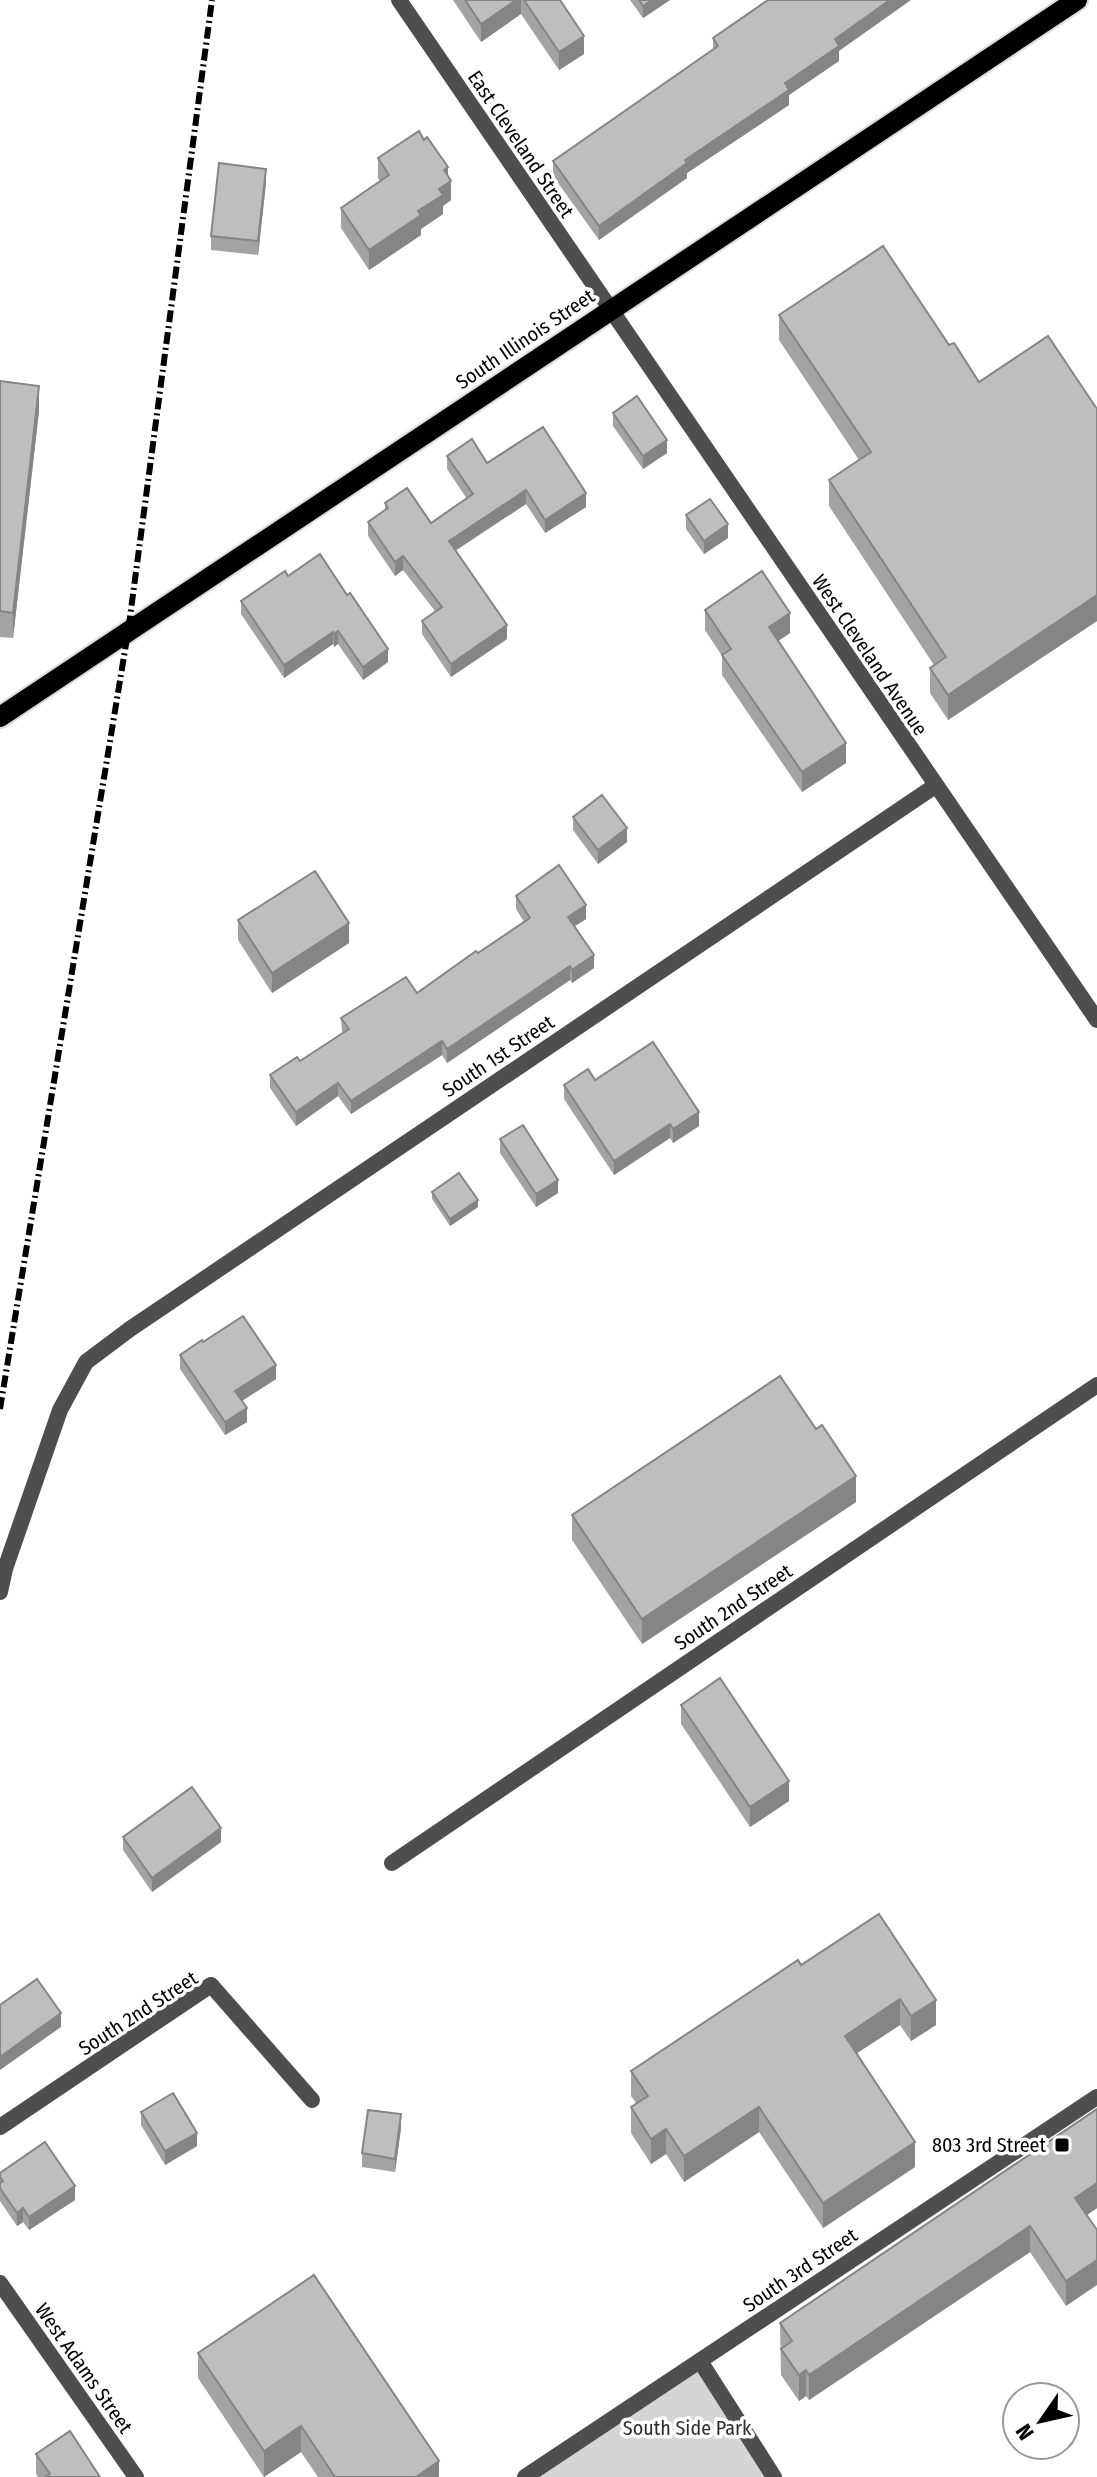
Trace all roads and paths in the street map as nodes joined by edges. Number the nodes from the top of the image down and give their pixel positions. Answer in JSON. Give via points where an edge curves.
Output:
{"nodes":[{"id":1,"x":399,"y":0,"type":"edge"},
{"id":2,"x":1077,"y":0,"type":"edge"},
{"id":3,"x":611,"y":310,"type":"junction"},
{"id":4,"x":0,"y":717,"type":"edge"},
{"id":5,"x":935,"y":786,"type":"junction"},
{"id":6,"x":1097,"y":1020,"type":"edge"},
{"id":7,"x":1097,"y":1385,"type":"edge"},
{"id":8,"x":0,"y":1592,"type":"edge"},
{"id":9,"x":392,"y":1863,"type":"dead end"},
{"id":10,"x":1097,"y":2097,"type":"edge"},
{"id":11,"x":312,"y":2100,"type":"dead end"},
{"id":12,"x":0,"y":2127,"type":"edge"},
{"id":13,"x":0,"y":2283,"type":"edge"},
{"id":14,"x":700,"y":2361,"type":"junction"},
{"id":15,"x":136,"y":2477,"type":"edge"},
{"id":16,"x":525,"y":2477,"type":"edge"},
{"id":17,"x":774,"y":2477,"type":"edge"}],
"edges":[{"from":1,"to":3,"type":"street","name":"East Cleveland Street"},
{"from":2,"to":3,"type":"main road","name":"South Illinois Street"},
{"from":3,"to":4,"type":"main road","name":"South Illinois Street"},
{"from":3,"to":5,"type":"street","name":"West Cleveland Avenue"},
{"from":5,"to":6,"type":"street","name":"West Cleveland Avenue"},
{"from":5,"to":8,"type":"street","name":"South 1st Street","via":[[86,1362],[60,1410]]},
{"from":7,"to":9,"type":"street","name":"South 2nd Street"},
{"from":10,"to":14,"type":"street","name":"South 3rd Street"},
{"from":11,"to":12,"type":"street","name":"South 2nd Street","via":[[211,1985]]},
{"from":13,"to":15,"type":"street","name":"West Adams Street"},
{"from":14,"to":16,"type":"street","name":"South 3rd Street"},
{"from":14,"to":17,"type":"street"}]}
